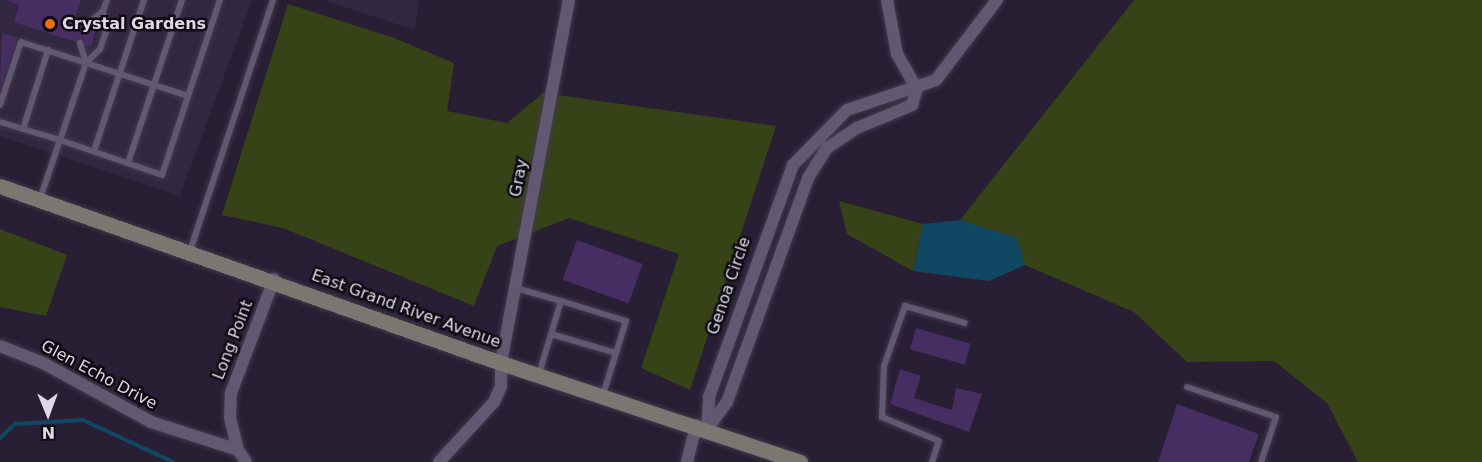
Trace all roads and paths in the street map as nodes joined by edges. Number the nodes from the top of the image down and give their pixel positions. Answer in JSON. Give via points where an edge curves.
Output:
{"nodes":[{"id":1,"x":107,"y":0,"type":"edge"},
{"id":2,"x":144,"y":0,"type":"edge"},
{"id":3,"x":182,"y":0,"type":"edge"},
{"id":4,"x":220,"y":0,"type":"edge"},
{"id":5,"x":273,"y":0,"type":"edge"},
{"id":6,"x":570,"y":0,"type":"edge"},
{"id":7,"x":887,"y":0,"type":"edge"},
{"id":8,"x":997,"y":0,"type":"edge"},
{"id":9,"x":104,"y":11,"type":"junction"},
{"id":10,"x":85,"y":26,"type":"dead end"},
{"id":11,"x":80,"y":43,"type":"dead end"},
{"id":12,"x":48,"y":50,"type":"junction"},
{"id":13,"x":86,"y":63,"type":"junction"},
{"id":14,"x":119,"y":74,"type":"junction"},
{"id":15,"x":154,"y":85,"type":"junction"},
{"id":16,"x":917,"y":89,"type":"junction"},
{"id":17,"x":188,"y":96,"type":"junction"},
{"id":18,"x":0,"y":105,"type":"edge"},
{"id":19,"x":0,"y":122,"type":"edge"},
{"id":20,"x":22,"y":129,"type":"junction"},
{"id":21,"x":816,"y":138,"type":"junction"},
{"id":22,"x":60,"y":140,"type":"junction"},
{"id":23,"x":827,"y":148,"type":"junction"},
{"id":24,"x":94,"y":151,"type":"junction"},
{"id":25,"x":128,"y":163,"type":"junction"},
{"id":26,"x":0,"y":186,"type":"edge"},
{"id":27,"x":40,"y":200,"type":"junction"},
{"id":28,"x":766,"y":229,"type":"junction"},
{"id":29,"x":785,"y":237,"type":"junction"},
{"id":30,"x":190,"y":251,"type":"junction"},
{"id":31,"x":274,"y":279,"type":"junction"},
{"id":32,"x":516,"y":288,"type":"junction"},
{"id":33,"x":561,"y":301,"type":"junction"},
{"id":34,"x":965,"y":323,"type":"dead end"},
{"id":35,"x":551,"y":334,"type":"junction"},
{"id":36,"x":0,"y":346,"type":"edge"},
{"id":37,"x":616,"y":353,"type":"junction"},
{"id":38,"x":723,"y":354,"type":"junction"},
{"id":39,"x":742,"y":361,"type":"junction"},
{"id":40,"x":501,"y":363,"type":"junction"},
{"id":41,"x":539,"y":374,"type":"junction"},
{"id":42,"x":1187,"y":387,"type":"dead end"},
{"id":43,"x":603,"y":395,"type":"junction"},
{"id":44,"x":702,"y":427,"type":"junction"},
{"id":45,"x":238,"y":450,"type":"junction"},
{"id":46,"x":246,"y":462,"type":"edge"},
{"id":47,"x":439,"y":462,"type":"edge"},
{"id":48,"x":687,"y":462,"type":"edge"},
{"id":49,"x":800,"y":462,"type":"edge"},
{"id":50,"x":932,"y":462,"type":"edge"},
{"id":51,"x":1261,"y":462,"type":"edge"}],
"edges":[{"from":1,"to":9,"type":"lane"},
{"from":2,"to":14,"type":"lane"},
{"from":3,"to":15,"type":"lane"},
{"from":4,"to":17,"type":"lane"},
{"from":5,"to":30,"type":"lane"},
{"from":6,"to":32,"type":"street","name":"Gray"},
{"from":7,"to":16,"type":"street","via":[[897,54]]},
{"from":8,"to":16,"type":"street","name":"Genoa Circle","via":[[936,80]]},
{"from":9,"to":10,"type":"lane"},
{"from":9,"to":13,"type":"lane","via":[[106,32],[100,49]]},
{"from":11,"to":13,"type":"lane"},
{"from":12,"to":13,"type":"lane"},
{"from":12,"to":18,"type":"lane","via":[[21,42]]},
{"from":12,"to":20,"type":"lane"},
{"from":13,"to":14,"type":"lane"},
{"from":13,"to":22,"type":"lane"},
{"from":14,"to":15,"type":"lane"},
{"from":14,"to":24,"type":"lane"},
{"from":15,"to":17,"type":"lane"},
{"from":15,"to":25,"type":"lane"},
{"from":16,"to":21,"type":"street","name":"Genoa Circle","via":[[894,92],[847,110]]},
{"from":16,"to":23,"type":"street","name":"Genoa Circle","via":[[912,105],[856,128]]},
{"from":17,"to":25,"type":"lane","via":[[162,175]]},
{"from":19,"to":20,"type":"lane"},
{"from":20,"to":22,"type":"lane"},
{"from":21,"to":23,"type":"street"},
{"from":21,"to":28,"type":"street","name":"Genoa Circle","via":[[793,165]]},
{"from":22,"to":24,"type":"lane"},
{"from":22,"to":27,"type":"lane"},
{"from":23,"to":29,"type":"street","name":"Genoa Circle","via":[[795,204]]},
{"from":24,"to":25,"type":"lane"},
{"from":26,"to":27,"type":"main road","name":"East Grand River Avenue"},
{"from":27,"to":30,"type":"main road","name":"East Grand River Avenue"},
{"from":28,"to":29,"type":"street","name":"Genoa Circle"},
{"from":28,"to":38,"type":"street","name":"Genoa Circle"},
{"from":29,"to":39,"type":"street","name":"Genoa Circle"},
{"from":30,"to":31,"type":"main road","name":"East Grand River Avenue"},
{"from":31,"to":40,"type":"main road","name":"East Grand River Avenue"},
{"from":31,"to":45,"type":"street","name":"Long Point","via":[[231,393],[230,418]]},
{"from":32,"to":33,"type":"lane"},
{"from":32,"to":40,"type":"street","name":"Gray"},
{"from":33,"to":35,"type":"lane"},
{"from":33,"to":37,"type":"lane","via":[[626,321]]},
{"from":34,"to":50,"type":"lane","via":[[905,306],[884,366],[882,417],[939,441]]},
{"from":35,"to":37,"type":"lane"},
{"from":35,"to":41,"type":"lane"},
{"from":36,"to":45,"type":"street","name":"Glen Echo Drive","via":[[44,363],[151,422]]},
{"from":37,"to":43,"type":"lane"},
{"from":38,"to":39,"type":"street","name":"Genoa Circle"},
{"from":38,"to":44,"type":"street","name":"Genoa Circle"},
{"from":39,"to":44,"type":"street","name":"Genoa Circle","via":[[727,402]]},
{"from":40,"to":41,"type":"main road","name":"East Grand River Avenue"},
{"from":40,"to":47,"type":"street","via":[[501,386],[494,402]]},
{"from":41,"to":43,"type":"main road","name":"East Grand River Avenue"},
{"from":42,"to":51,"type":"lane","via":[[1276,417]]},
{"from":43,"to":44,"type":"main road","name":"East Grand River Avenue"},
{"from":44,"to":48,"type":"street"},
{"from":44,"to":49,"type":"main road","name":"East Grand River Avenue"},
{"from":45,"to":46,"type":"street"}]}
